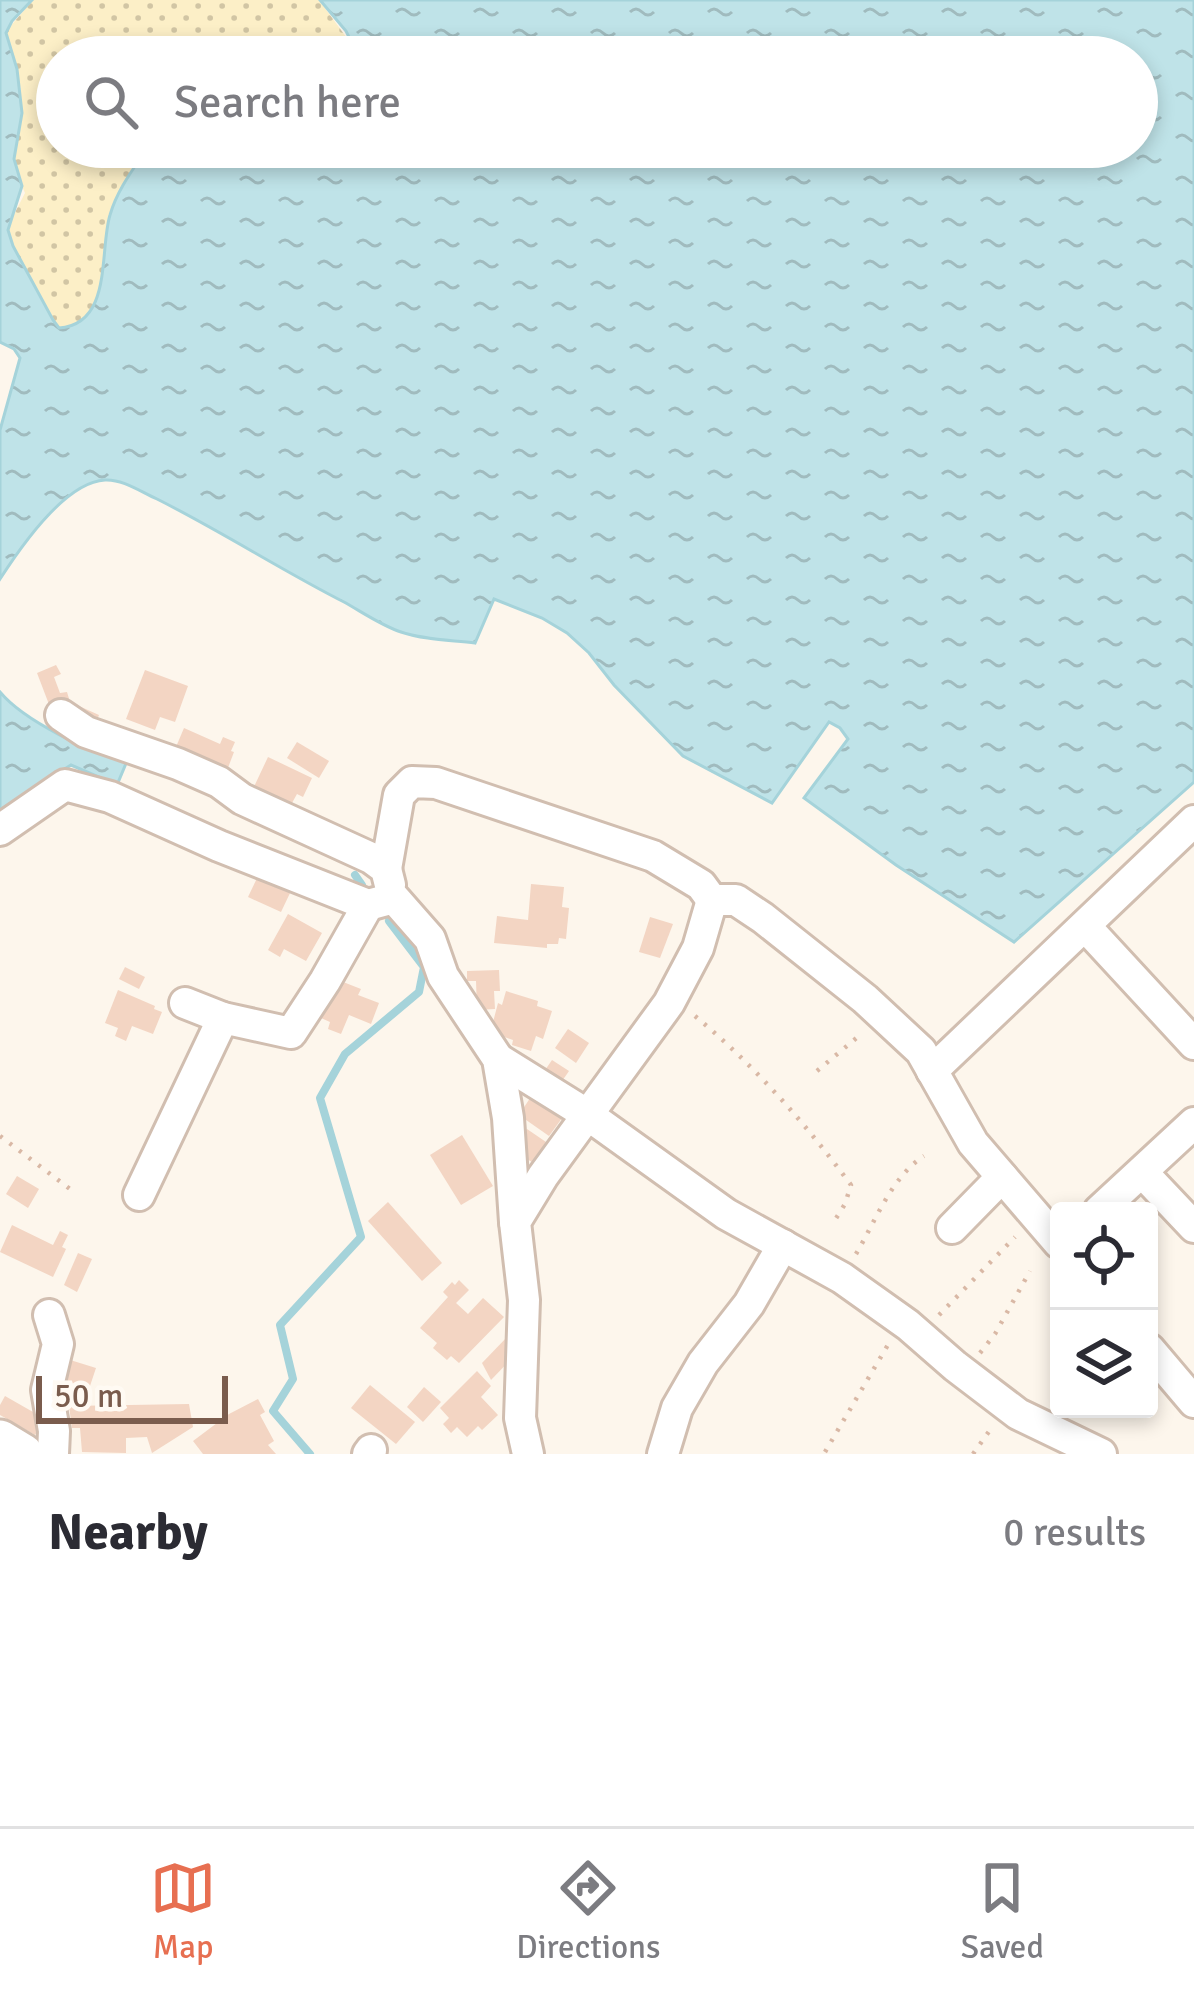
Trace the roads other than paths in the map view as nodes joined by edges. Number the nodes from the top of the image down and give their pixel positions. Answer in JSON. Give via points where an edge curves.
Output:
{"nodes":[{"id":1,"x":61,"y":715,"type":"dead end"},
{"id":2,"x":1194,"y":821,"type":"edge"},
{"id":3,"x":0,"y":830,"type":"edge"},
{"id":4,"x":383,"y":890,"type":"junction"},
{"id":5,"x":712,"y":900,"type":"junction"},
{"id":6,"x":1085,"y":926,"type":"junction"},
{"id":7,"x":184,"y":1003,"type":"dead end"},
{"id":8,"x":223,"y":1018,"type":"junction"},
{"id":9,"x":1194,"y":1044,"type":"edge"},
{"id":10,"x":498,"y":1059,"type":"junction"},
{"id":11,"x":932,"y":1071,"type":"junction"},
{"id":12,"x":588,"y":1115,"type":"junction"},
{"id":13,"x":1194,"y":1124,"type":"edge"},
{"id":14,"x":1142,"y":1172,"type":"junction"},
{"id":15,"x":1001,"y":1177,"type":"junction"},
{"id":16,"x":139,"y":1196,"type":"dead end"},
{"id":17,"x":1109,"y":1202,"type":"edge"},
{"id":18,"x":515,"y":1222,"type":"junction"},
{"id":19,"x":1194,"y":1227,"type":"edge"},
{"id":20,"x":952,"y":1228,"type":"dead end"},
{"id":21,"x":1050,"y":1232,"type":"edge"},
{"id":22,"x":783,"y":1245,"type":"junction"},
{"id":23,"x":49,"y":1315,"type":"dead end"},
{"id":24,"x":1158,"y":1360,"type":"edge"},
{"id":25,"x":1194,"y":1402,"type":"edge"},
{"id":26,"x":0,"y":1440,"type":"edge"},
{"id":27,"x":23,"y":1454,"type":"edge"},
{"id":28,"x":53,"y":1454,"type":"edge"},
{"id":29,"x":529,"y":1454,"type":"edge"},
{"id":30,"x":664,"y":1454,"type":"edge"},
{"id":31,"x":1101,"y":1454,"type":"edge"}],
"edges":[{"from":1,"to":4,"type":"street","via":[[351,849]]},
{"from":2,"to":6,"type":"street"},
{"from":3,"to":4,"type":"street","via":[[64,785],[219,846]]},
{"from":4,"to":5,"type":"street","via":[[399,795],[412,782],[436,783],[653,856]]},
{"from":4,"to":8,"type":"street","via":[[291,1033]]},
{"from":4,"to":10,"type":"street","via":[[430,939],[443,976]]},
{"from":5,"to":11,"type":"street","via":[[736,901],[763,918],[921,1051]]},
{"from":5,"to":12,"type":"street","via":[[672,998]]},
{"from":6,"to":9,"type":"street"},
{"from":6,"to":11,"type":"street"},
{"from":7,"to":8,"type":"street"},
{"from":8,"to":16,"type":"street"},
{"from":10,"to":12,"type":"street"},
{"from":10,"to":18,"type":"street"},
{"from":11,"to":15,"type":"street"},
{"from":12,"to":18,"type":"street"},
{"from":12,"to":22,"type":"street","via":[[725,1214]]},
{"from":13,"to":14,"type":"street"},
{"from":14,"to":17,"type":"street"},
{"from":14,"to":19,"type":"street"},
{"from":15,"to":20,"type":"street"},
{"from":15,"to":21,"type":"street"},
{"from":18,"to":29,"type":"street","via":[[524,1300],[520,1418]]},
{"from":22,"to":30,"type":"street","via":[[677,1408]]},
{"from":22,"to":31,"type":"street","via":[[918,1321],[964,1373],[1018,1414]]},
{"from":23,"to":28,"type":"street","via":[[58,1344],[47,1390]]},
{"from":24,"to":25,"type":"street"},
{"from":26,"to":27,"type":"street"}]}
